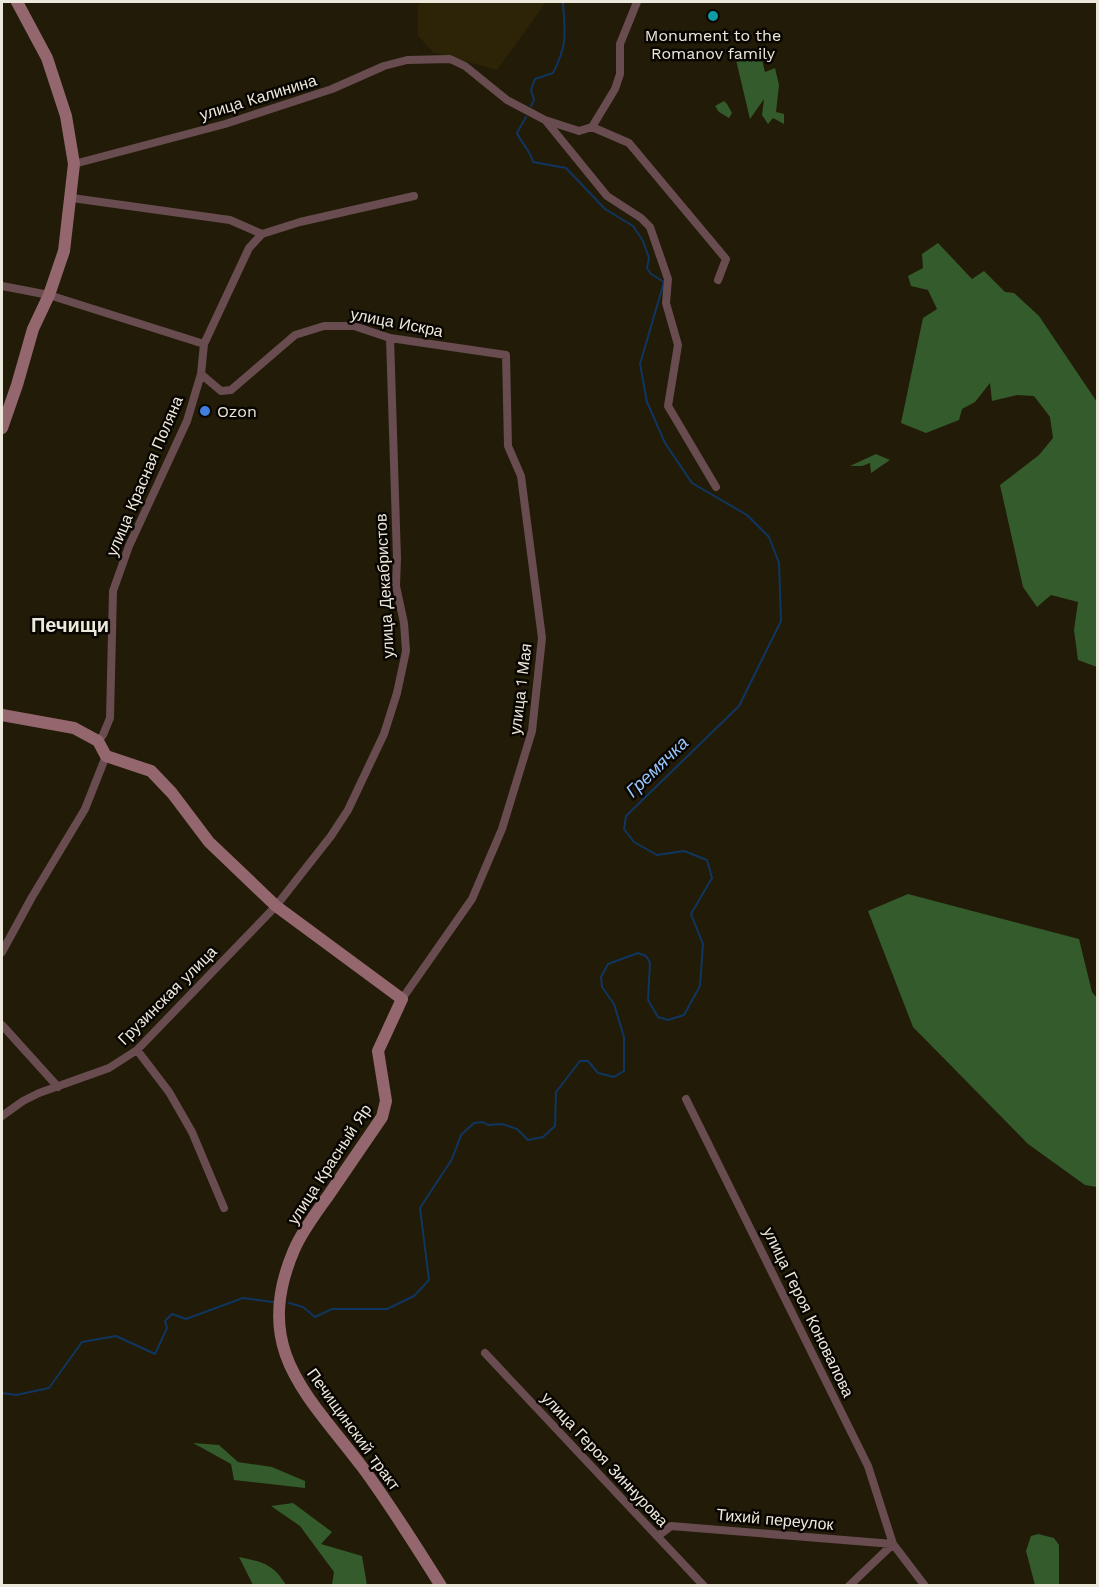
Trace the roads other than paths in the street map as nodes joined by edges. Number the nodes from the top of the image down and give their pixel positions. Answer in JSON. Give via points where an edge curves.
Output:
{"nodes":[{"id":1,"x":17,"y":2,"type":"edge"},
{"id":2,"x":637,"y":2,"type":"edge"},
{"id":3,"x":546,"y":120,"type":"junction"},
{"id":4,"x":592,"y":127,"type":"junction"},
{"id":5,"x":74,"y":164,"type":"junction"},
{"id":6,"x":414,"y":196,"type":"dead end"},
{"id":7,"x":72,"y":198,"type":"junction"},
{"id":8,"x":262,"y":234,"type":"junction"},
{"id":9,"x":718,"y":280,"type":"dead end"},
{"id":10,"x":2,"y":286,"type":"edge"},
{"id":11,"x":49,"y":295,"type":"junction"},
{"id":12,"x":390,"y":338,"type":"junction"},
{"id":13,"x":204,"y":344,"type":"junction"},
{"id":14,"x":506,"y":355,"type":"joint"},
{"id":15,"x":201,"y":374,"type":"junction"},
{"id":16,"x":2,"y":428,"type":"edge"},
{"id":17,"x":716,"y":487,"type":"dead end"},
{"id":18,"x":2,"y":715,"type":"edge"},
{"id":19,"x":98,"y":741,"type":"junction"},
{"id":20,"x":106,"y":756,"type":"junction"},
{"id":21,"x":276,"y":906,"type":"junction"},
{"id":22,"x":2,"y":952,"type":"edge"},
{"id":23,"x":402,"y":999,"type":"junction"},
{"id":24,"x":2,"y":1025,"type":"edge"},
{"id":25,"x":137,"y":1050,"type":"junction"},
{"id":26,"x":58,"y":1087,"type":"junction"},
{"id":27,"x":686,"y":1099,"type":"dead end"},
{"id":28,"x":2,"y":1116,"type":"edge"},
{"id":29,"x":224,"y":1208,"type":"dead end"},
{"id":30,"x":285,"y":1279,"type":"joint"},
{"id":31,"x":484,"y":1353,"type":"dead end"},
{"id":32,"x":658,"y":1536,"type":"junction"},
{"id":33,"x":893,"y":1544,"type":"junction"},
{"id":34,"x":441,"y":1586,"type":"edge"},
{"id":35,"x":705,"y":1586,"type":"edge"},
{"id":36,"x":849,"y":1586,"type":"edge"},
{"id":37,"x":925,"y":1586,"type":"edge"}],
"edges":[{"from":1,"to":5,"type":"street","via":[[46,58],[66,116]]},
{"from":2,"to":4,"type":"street","via":[[620,44],[621,74]]},
{"from":3,"to":4,"type":"street","via":[[579,131]]},
{"from":3,"to":5,"type":"street","name":"улица Калинина","via":[[507,100],[465,66],[450,59],[407,60],[225,124]]},
{"from":3,"to":17,"type":"street","via":[[607,196],[650,228],[668,279],[666,303],[678,345],[668,406]]},
{"from":4,"to":9,"type":"street","via":[[629,143],[726,259]]},
{"from":5,"to":7,"type":"street"},
{"from":6,"to":8,"type":"street"},
{"from":7,"to":8,"type":"street","via":[[230,220]]},
{"from":7,"to":11,"type":"street","via":[[64,251]]},
{"from":8,"to":13,"type":"street","name":"улица Красная Поляна","via":[[249,248]]},
{"from":10,"to":11,"type":"street"},
{"from":11,"to":13,"type":"street"},
{"from":11,"to":16,"type":"street","via":[[33,329]]},
{"from":12,"to":14,"type":"street","name":"улица Искра"},
{"from":12,"to":15,"type":"street","name":"улица Искра","via":[[354,326],[324,326],[294,335],[231,390],[221,391]]},
{"from":12,"to":21,"type":"street","name":"улица Декабристов","via":[[396,586],[406,651],[384,734],[348,810]]},
{"from":13,"to":15,"type":"street","name":"улица Красная Поляна"},
{"from":14,"to":23,"type":"street","name":"улица 1 Мая","via":[[508,446],[521,476],[542,638],[532,731],[502,829],[472,899]]},
{"from":15,"to":19,"type":"street","name":"улица Красная Поляна","via":[[187,421],[112,591],[110,718]]},
{"from":18,"to":19,"type":"street","via":[[74,728]]},
{"from":19,"to":20,"type":"street"},
{"from":20,"to":21,"type":"street","via":[[151,771],[209,842]]},
{"from":20,"to":22,"type":"street","via":[[85,809]]},
{"from":21,"to":23,"type":"street"},
{"from":21,"to":25,"type":"street","name":"Грузинская улица"},
{"from":23,"to":30,"type":"street","name":"улица Красный Яр","via":[[378,1051],[386,1101],[382,1117],[295,1248]]},
{"from":24,"to":26,"type":"street"},
{"from":25,"to":26,"type":"street","name":"Грузинская улица","via":[[109,1068]]},
{"from":25,"to":29,"type":"street","via":[[170,1092],[192,1132]]},
{"from":26,"to":28,"type":"street","name":"Грузинская улица","via":[[23,1101]]},
{"from":27,"to":33,"type":"street","name":"улица Героя Коновалова","via":[[868,1466]]},
{"from":30,"to":34,"type":"street","name":"Печищинский тракт","via":[[280,1322],[286,1358],[296,1380],[390,1506]]},
{"from":31,"to":32,"type":"street","name":"улица Героя Зиннурова"},
{"from":32,"to":33,"type":"street","name":"Тихий переулок","via":[[671,1526]]},
{"from":32,"to":35,"type":"street","name":"улица Героя Зиннурова"},
{"from":33,"to":36,"type":"street"},
{"from":33,"to":37,"type":"street","name":"улица Героя Коновалова"}]}
